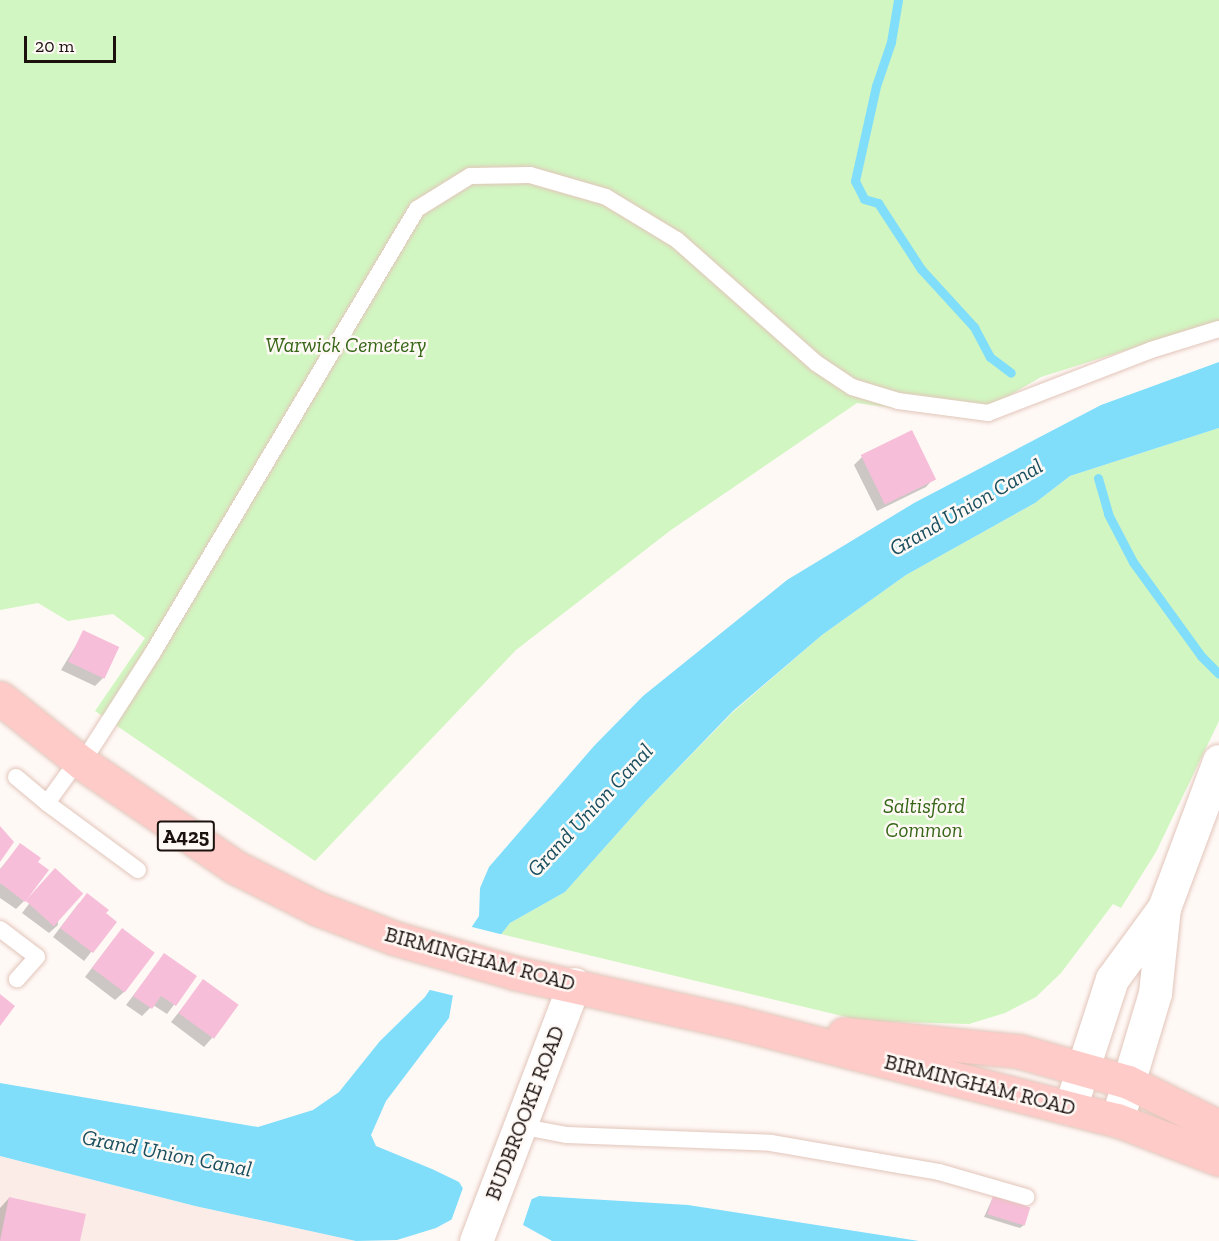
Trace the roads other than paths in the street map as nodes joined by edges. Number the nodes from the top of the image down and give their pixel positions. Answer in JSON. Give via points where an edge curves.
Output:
{"nodes":[{"id":1,"x":1219,"y":328,"type":"edge"},
{"id":2,"x":0,"y":698,"type":"edge"},
{"id":3,"x":1219,"y":761,"type":"edge"},
{"id":4,"x":80,"y":762,"type":"junction"},
{"id":5,"x":16,"y":777,"type":"dead end"},
{"id":6,"x":47,"y":803,"type":"junction"},
{"id":7,"x":138,"y":870,"type":"dead end"},
{"id":8,"x":1164,"y":908,"type":"junction"},
{"id":9,"x":0,"y":929,"type":"edge"},
{"id":10,"x":17,"y":979,"type":"dead end"},
{"id":11,"x":574,"y":984,"type":"junction"},
{"id":12,"x":738,"y":1023,"type":"junction"},
{"id":13,"x":1083,"y":1069,"type":"junction"},
{"id":14,"x":1128,"y":1082,"type":"junction"},
{"id":15,"x":1070,"y":1108,"type":"junction"},
{"id":16,"x":1117,"y":1120,"type":"junction"},
{"id":17,"x":519,"y":1126,"type":"junction"},
{"id":18,"x":1219,"y":1127,"type":"edge"},
{"id":19,"x":1219,"y":1159,"type":"edge"},
{"id":20,"x":1026,"y":1197,"type":"dead end"},
{"id":21,"x":476,"y":1240,"type":"edge"}],
"edges":[{"from":1,"to":4,"type":"lane","via":[[988,413],[898,401],[852,387],[816,363],[677,240],[606,197],[531,175],[470,176],[417,209],[152,654]]},
{"from":2,"to":4,"type":"main road","name":"BIRMINGHAM ROAD","number":"A425"},
{"from":3,"to":8,"type":"street"},
{"from":4,"to":6,"type":"lane"},
{"from":4,"to":11,"type":"main road","name":"BIRMINGHAM ROAD","number":"A425","via":[[235,867],[316,908],[409,943]]},
{"from":5,"to":6,"type":"lane"},
{"from":6,"to":7,"type":"lane"},
{"from":8,"to":13,"type":"street","via":[[1112,979]]},
{"from":8,"to":14,"type":"street","via":[[1155,993]]},
{"from":9,"to":10,"type":"lane","via":[[37,957]]},
{"from":11,"to":12,"type":"main road","name":"BIRMINGHAM ROAD"},
{"from":11,"to":17,"type":"street","name":"BUDBROOKE ROAD"},
{"from":12,"to":13,"type":"main road","name":"BIRMINGHAM ROAD","via":[[1018,1051]]},
{"from":12,"to":15,"type":"main road","name":"BIRMINGHAM ROAD"},
{"from":13,"to":14,"type":"main road","name":"BIRMINGHAM ROAD"},
{"from":13,"to":15,"type":"street"},
{"from":14,"to":16,"type":"street"},
{"from":14,"to":18,"type":"main road","name":"BIRMINGHAM ROAD"},
{"from":15,"to":16,"type":"main road","name":"BIRMINGHAM ROAD"},
{"from":16,"to":19,"type":"main road","name":"BIRMINGHAM ROAD"},
{"from":17,"to":20,"type":"lane","via":[[567,1135],[771,1143],[939,1172]]},
{"from":17,"to":21,"type":"street","name":"BUDBROOKE ROAD"}]}
